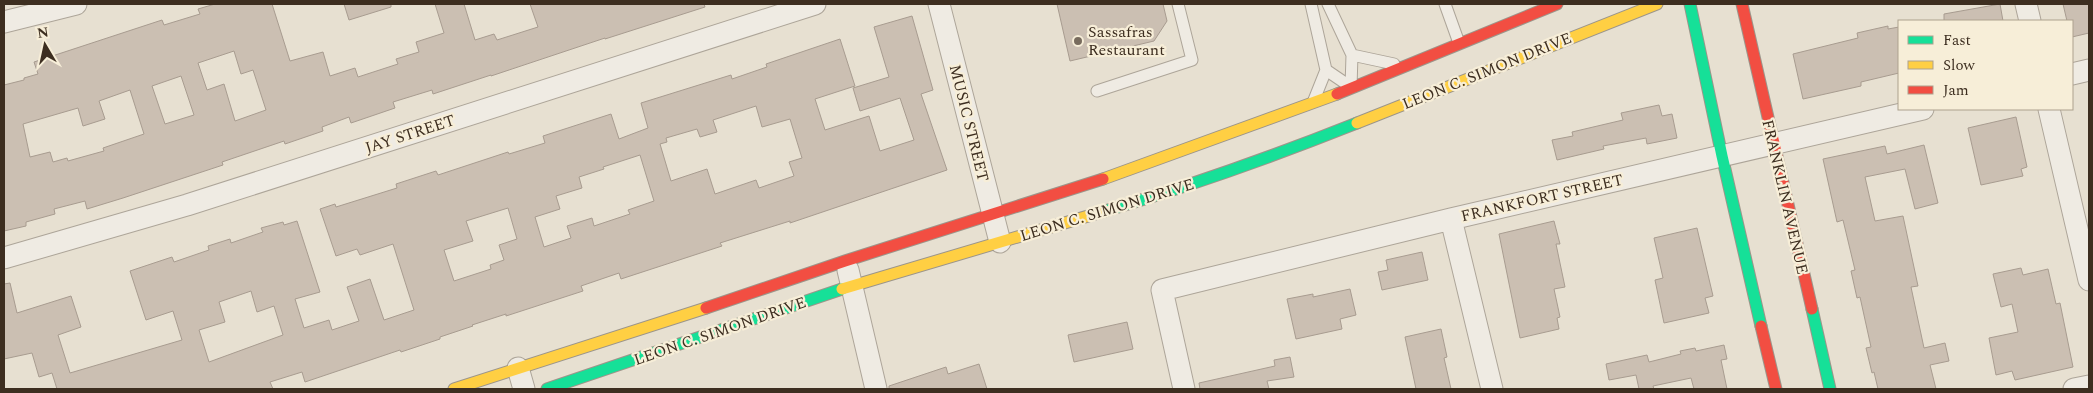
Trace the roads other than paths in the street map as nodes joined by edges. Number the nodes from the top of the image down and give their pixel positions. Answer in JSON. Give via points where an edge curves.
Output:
{"nodes":[{"id":1,"x":76,"y":4,"type":"edge"},
{"id":2,"x":815,"y":4,"type":"edge"},
{"id":3,"x":939,"y":4,"type":"edge"},
{"id":4,"x":1178,"y":4,"type":"edge"},
{"id":5,"x":1311,"y":4,"type":"edge"},
{"id":6,"x":1328,"y":4,"type":"edge"},
{"id":7,"x":1445,"y":4,"type":"edge"},
{"id":8,"x":1557,"y":4,"type":"edge"},
{"id":9,"x":1657,"y":4,"type":"edge"},
{"id":10,"x":1690,"y":4,"type":"edge"},
{"id":11,"x":1742,"y":4,"type":"edge"},
{"id":12,"x":2026,"y":4,"type":"edge"},
{"id":13,"x":2030,"y":20,"type":"edge"},
{"id":14,"x":4,"y":22,"type":"edge"},
{"id":15,"x":1459,"y":43,"type":"junction"},
{"id":16,"x":1352,"y":55,"type":"junction"},
{"id":17,"x":1403,"y":67,"type":"junction"},
{"id":18,"x":1326,"y":70,"type":"junction"},
{"id":19,"x":2089,"y":70,"type":"edge"},
{"id":20,"x":2073,"y":74,"type":"edge"},
{"id":21,"x":1351,"y":88,"type":"junction"},
{"id":22,"x":1097,"y":91,"type":"dead end"},
{"id":23,"x":1374,"y":92,"type":"dead end"},
{"id":24,"x":1388,"y":96,"type":"dead end"},
{"id":25,"x":1411,"y":101,"type":"junction"},
{"id":26,"x":1312,"y":104,"type":"junction"},
{"id":27,"x":1346,"y":104,"type":"dead end"},
{"id":28,"x":1919,"y":110,"type":"edge"},
{"id":29,"x":2049,"y":110,"type":"edge"},
{"id":30,"x":1308,"y":130,"type":"dead end"},
{"id":31,"x":1773,"y":144,"type":"junction"},
{"id":32,"x":1722,"y":156,"type":"junction"},
{"id":33,"x":1250,"y":163,"type":"junction"},
{"id":34,"x":1135,"y":178,"type":"junction"},
{"id":35,"x":1144,"y":200,"type":"junction"},
{"id":36,"x":992,"y":214,"type":"junction"},
{"id":37,"x":1452,"y":219,"type":"junction"},
{"id":38,"x":1000,"y":242,"type":"junction"},
{"id":39,"x":4,"y":258,"type":"edge"},
{"id":40,"x":845,"y":261,"type":"junction"},
{"id":41,"x":2089,"y":280,"type":"edge"},
{"id":42,"x":853,"y":285,"type":"junction"},
{"id":43,"x":592,"y":346,"type":"junction"},
{"id":44,"x":518,"y":368,"type":"junction"},
{"id":45,"x":600,"y":381,"type":"edge"},
{"id":46,"x":2089,"y":386,"type":"edge"},
{"id":47,"x":454,"y":389,"type":"edge"},
{"id":48,"x":524,"y":389,"type":"edge"},
{"id":49,"x":547,"y":389,"type":"edge"},
{"id":50,"x":876,"y":389,"type":"edge"},
{"id":51,"x":1184,"y":389,"type":"edge"},
{"id":52,"x":1492,"y":389,"type":"edge"},
{"id":53,"x":1776,"y":389,"type":"edge"},
{"id":54,"x":1830,"y":389,"type":"edge"},
{"id":55,"x":2074,"y":389,"type":"edge"}],
"edges":[{"from":1,"to":14,"type":"street"},
{"from":2,"to":39,"type":"street","name":"JAY STREET","via":[[187,205]]},
{"from":3,"to":36,"type":"street","name":"MUSIC STREET"},
{"from":4,"to":22,"type":"lane","via":[[1192,60]]},
{"from":5,"to":18,"type":"lane"},
{"from":6,"to":16,"type":"lane"},
{"from":7,"to":15,"type":"lane"},
{"from":8,"to":15,"type":"main road","name":"LEON C. SIMON DRIVE"},
{"from":9,"to":25,"type":"main road","name":"LEON C. SIMON DRIVE"},
{"from":10,"to":32,"type":"main road"},
{"from":11,"to":31,"type":"main road","name":"FRANKLIN AVENUE"},
{"from":12,"to":13,"type":"street"},
{"from":15,"to":17,"type":"main road","name":"LEON C. SIMON DRIVE"},
{"from":16,"to":17,"type":"lane"},
{"from":16,"to":21,"type":"lane"},
{"from":17,"to":21,"type":"main road","name":"LEON C. SIMON DRIVE"},
{"from":18,"to":21,"type":"lane"},
{"from":18,"to":26,"type":"lane"},
{"from":19,"to":20,"type":"street"},
{"from":21,"to":23,"type":"main road"},
{"from":21,"to":26,"type":"main road","name":"LEON C. SIMON DRIVE"},
{"from":21,"to":27,"type":"main road"},
{"from":24,"to":25,"type":"main road"},
{"from":25,"to":33,"type":"main road","name":"LEON C. SIMON DRIVE"},
{"from":26,"to":34,"type":"main road","name":"LEON C. SIMON DRIVE"},
{"from":28,"to":31,"type":"street","name":"FRANKFORT STREET"},
{"from":29,"to":41,"type":"street"},
{"from":30,"to":33,"type":"main road"},
{"from":31,"to":32,"type":"street","name":"FRANKFORT STREET"},
{"from":31,"to":54,"type":"main road","name":"FRANKLIN AVENUE"},
{"from":32,"to":37,"type":"street","name":"FRANKFORT STREET"},
{"from":32,"to":53,"type":"main road"},
{"from":33,"to":35,"type":"main road","name":"LEON C. SIMON DRIVE"},
{"from":34,"to":35,"type":"main road"},
{"from":34,"to":36,"type":"main road","name":"LEON C. SIMON DRIVE"},
{"from":35,"to":38,"type":"main road","name":"LEON C. SIMON DRIVE"},
{"from":36,"to":38,"type":"street","name":"MUSIC STREET"},
{"from":36,"to":40,"type":"main road","name":"LEON C. SIMON DRIVE"},
{"from":37,"to":51,"type":"street","name":"FRANKFORT STREET","via":[[1162,290]]},
{"from":37,"to":52,"type":"street"},
{"from":38,"to":42,"type":"main road","name":"LEON C. SIMON DRIVE"},
{"from":40,"to":42,"type":"street"},
{"from":40,"to":43,"type":"main road","name":"LEON C. SIMON DRIVE"},
{"from":42,"to":45,"type":"main road","name":"LEON C. SIMON DRIVE"},
{"from":42,"to":50,"type":"street"},
{"from":43,"to":44,"type":"main road","name":"LEON C. SIMON DRIVE"},
{"from":43,"to":45,"type":"street"},
{"from":44,"to":47,"type":"main road","name":"LEON C. SIMON DRIVE"},
{"from":44,"to":48,"type":"street"},
{"from":45,"to":49,"type":"main road","name":"LEON C. SIMON DRIVE"},
{"from":46,"to":55,"type":"street"}]}
